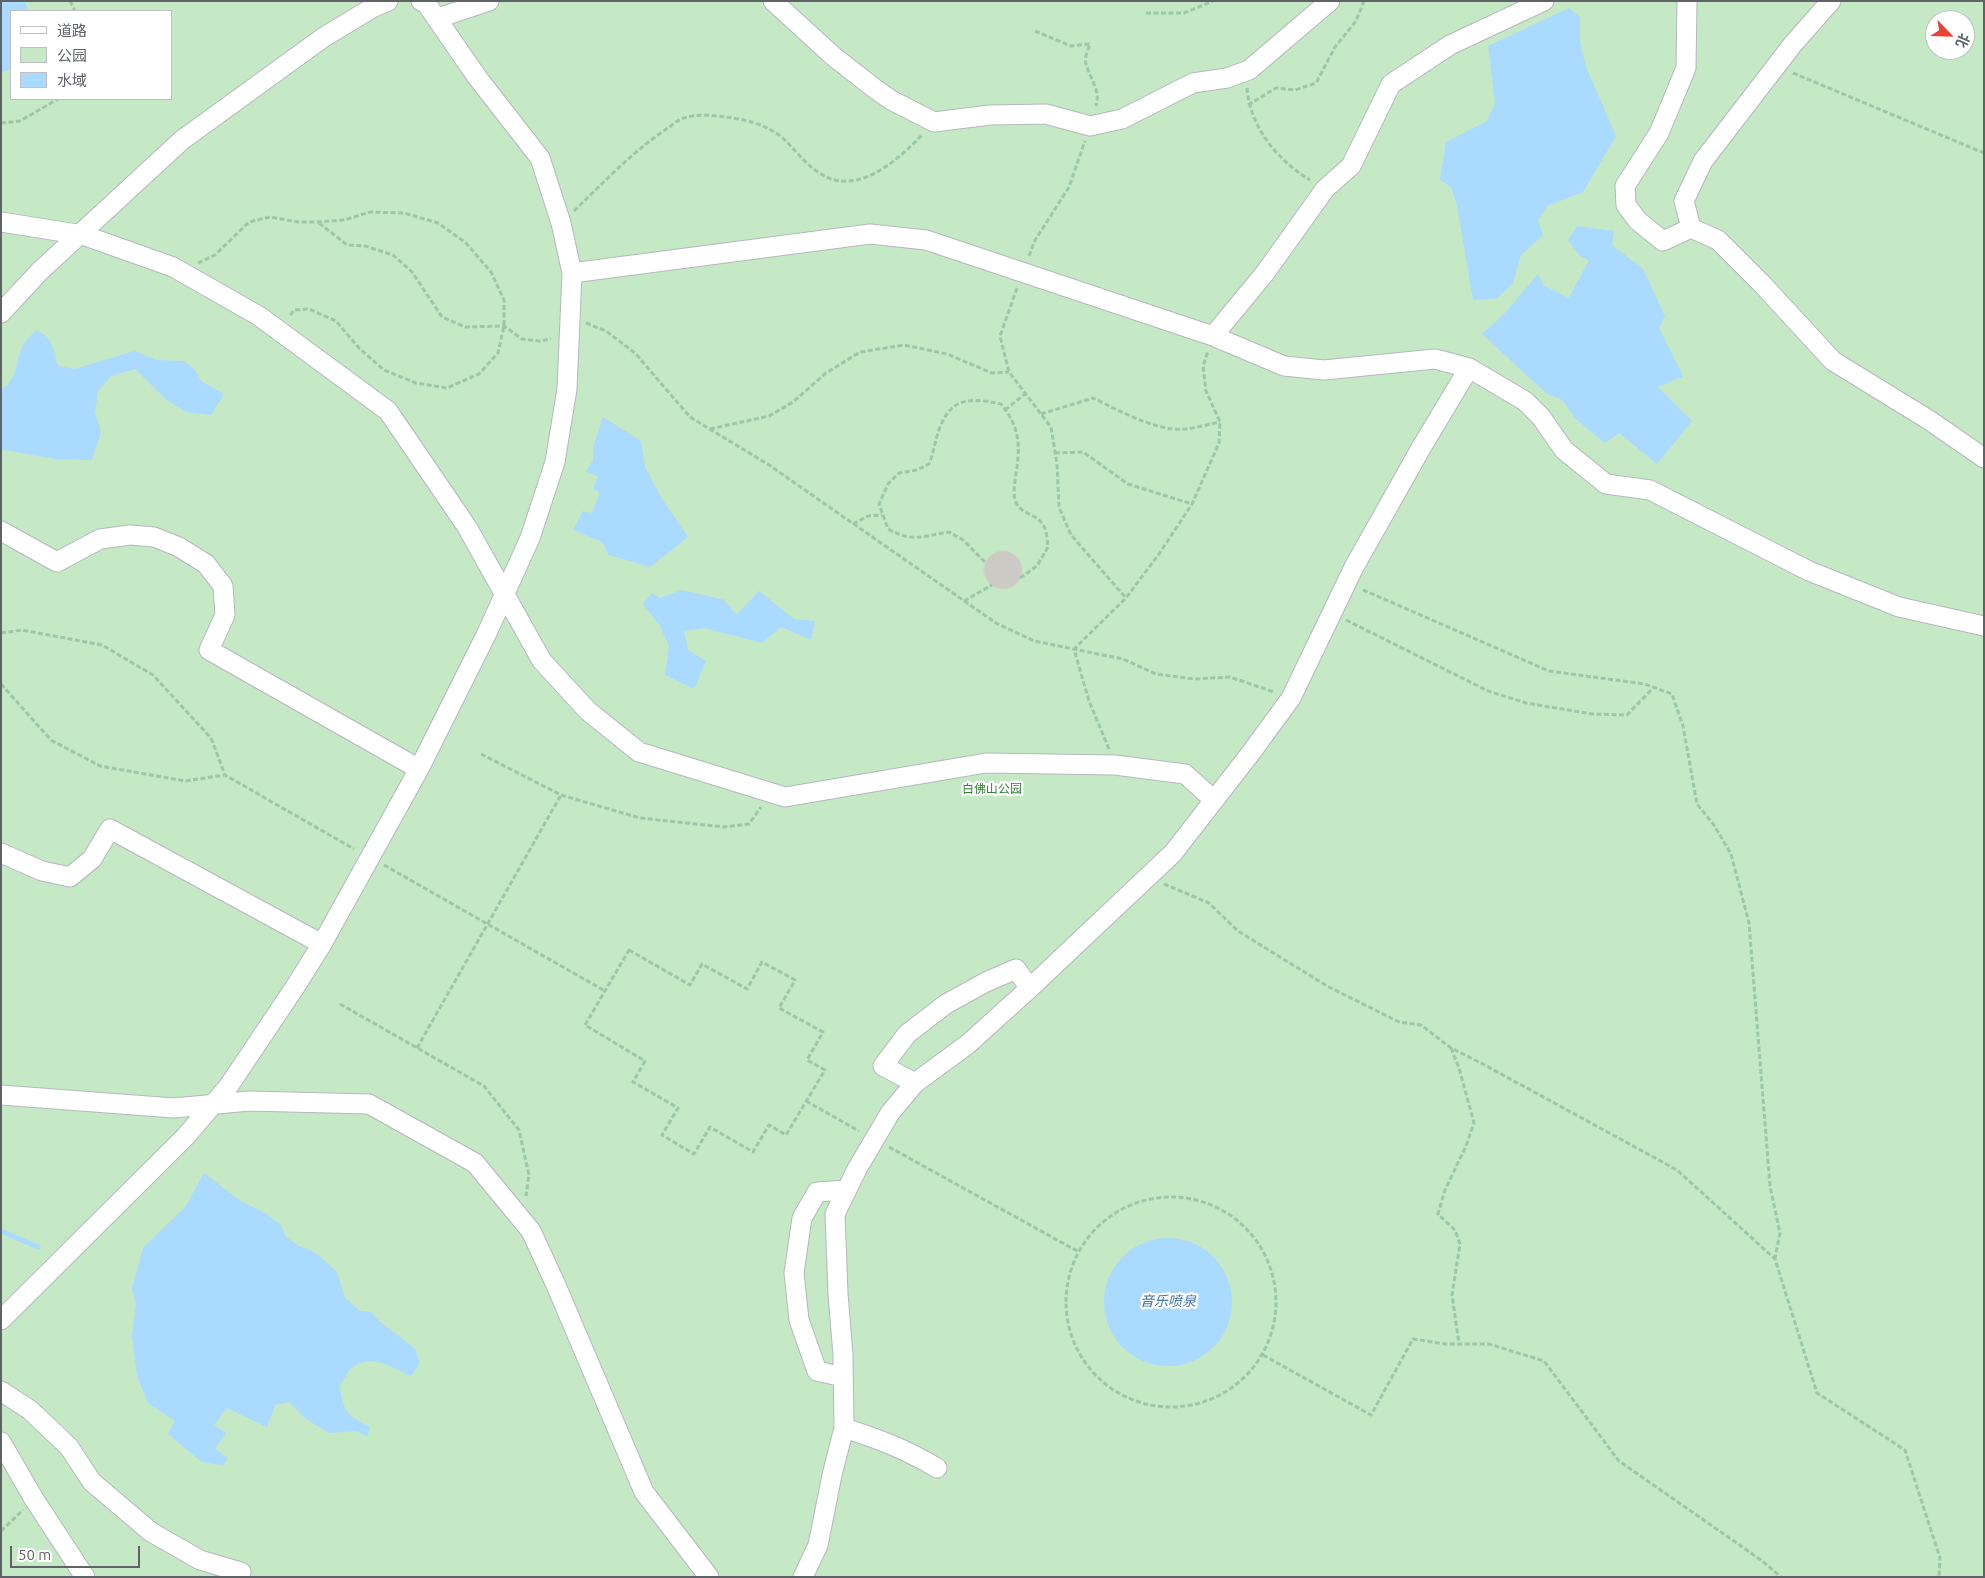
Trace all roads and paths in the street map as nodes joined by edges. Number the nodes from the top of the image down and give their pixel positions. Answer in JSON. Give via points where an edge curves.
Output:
{"nodes":[{"id":1,"x":388,"y":1,"type":"edge"},
{"id":2,"x":421,"y":1,"type":"edge"},
{"id":3,"x":489,"y":1,"type":"edge"},
{"id":4,"x":773,"y":1,"type":"edge"},
{"id":5,"x":1213,"y":1,"type":"edge"},
{"id":6,"x":1330,"y":1,"type":"edge"},
{"id":7,"x":1364,"y":1,"type":"edge"},
{"id":8,"x":1544,"y":1,"type":"edge"},
{"id":9,"x":1687,"y":1,"type":"edge"},
{"id":10,"x":1831,"y":1,"type":"edge"},
{"id":11,"x":1146,"y":13,"type":"dead end"},
{"id":12,"x":438,"y":18,"type":"junction"},
{"id":13,"x":1035,"y":31,"type":"dead end"},
{"id":14,"x":1776,"y":66,"type":"junction"},
{"id":15,"x":1249,"y":70,"type":"junction"},
{"id":16,"x":56,"y":100,"type":"edge"},
{"id":17,"x":1248,"y":105,"type":"junction"},
{"id":18,"x":934,"y":122,"type":"junction"},
{"id":19,"x":1,"y":123,"type":"edge"},
{"id":20,"x":1090,"y":126,"type":"junction"},
{"id":21,"x":1984,"y":153,"type":"edge"},
{"id":22,"x":1325,"y":189,"type":"junction"},
{"id":23,"x":1,"y":222,"type":"edge"},
{"id":24,"x":318,"y":222,"type":"junction"},
{"id":25,"x":562,"y":223,"type":"junction"},
{"id":26,"x":1691,"y":228,"type":"junction"},
{"id":27,"x":80,"y":234,"type":"junction"},
{"id":28,"x":173,"y":267,"type":"junction"},
{"id":29,"x":572,"y":273,"type":"junction"},
{"id":30,"x":1023,"y":273,"type":"junction"},
{"id":31,"x":1,"y":313,"type":"edge"},
{"id":32,"x":570,"y":316,"type":"junction"},
{"id":33,"x":504,"y":326,"type":"junction"},
{"id":34,"x":278,"y":330,"type":"junction"},
{"id":35,"x":569,"y":335,"type":"junction"},
{"id":36,"x":1213,"y":336,"type":"junction"},
{"id":37,"x":1469,"y":368,"type":"junction"},
{"id":38,"x":1009,"y":372,"type":"junction"},
{"id":39,"x":1025,"y":394,"type":"junction"},
{"id":40,"x":1006,"y":410,"type":"junction"},
{"id":41,"x":1041,"y":414,"type":"junction"},
{"id":42,"x":1220,"y":422,"type":"junction"},
{"id":43,"x":710,"y":429,"type":"junction"},
{"id":44,"x":1055,"y":452,"type":"junction"},
{"id":45,"x":1984,"y":458,"type":"edge"},
{"id":46,"x":1192,"y":504,"type":"junction"},
{"id":47,"x":882,"y":515,"type":"junction"},
{"id":48,"x":853,"y":524,"type":"junction"},
{"id":49,"x":1,"y":531,"type":"edge"},
{"id":50,"x":985,"y":562,"type":"dead end"},
{"id":51,"x":1020,"y":578,"type":"dead end"},
{"id":52,"x":1346,"y":583,"type":"junction"},
{"id":53,"x":992,"y":586,"type":"dead end"},
{"id":54,"x":504,"y":594,"type":"junction"},
{"id":55,"x":1126,"y":598,"type":"junction"},
{"id":56,"x":964,"y":600,"type":"junction"},
{"id":57,"x":1332,"y":613,"type":"junction"},
{"id":58,"x":1984,"y":626,"type":"edge"},
{"id":59,"x":1,"y":633,"type":"edge"},
{"id":60,"x":1074,"y":649,"type":"junction"},
{"id":61,"x":1,"y":684,"type":"edge"},
{"id":62,"x":1654,"y":687,"type":"junction"},
{"id":63,"x":1291,"y":698,"type":"junction"},
{"id":64,"x":481,"y":754,"type":"dead end"},
{"id":65,"x":1115,"y":765,"type":"junction"},
{"id":66,"x":419,"y":768,"type":"junction"},
{"id":67,"x":225,"y":776,"type":"junction"},
{"id":68,"x":771,"y":793,"type":"junction"},
{"id":69,"x":561,"y":795,"type":"junction"},
{"id":70,"x":1214,"y":800,"type":"junction"},
{"id":71,"x":1,"y":853,"type":"edge"},
{"id":72,"x":370,"y":858,"type":"junction"},
{"id":73,"x":1147,"y":877,"type":"junction"},
{"id":74,"x":488,"y":924,"type":"junction"},
{"id":75,"x":322,"y":944,"type":"junction"},
{"id":76,"x":1030,"y":988,"type":"junction"},
{"id":77,"x":605,"y":990,"type":"junction"},
{"id":78,"x":340,"y":1004,"type":"dead end"},
{"id":79,"x":417,"y":1048,"type":"junction"},
{"id":80,"x":1451,"y":1048,"type":"junction"},
{"id":81,"x":914,"y":1083,"type":"junction"},
{"id":82,"x":1,"y":1095,"type":"edge"},
{"id":83,"x":806,"y":1101,"type":"junction"},
{"id":84,"x":213,"y":1104,"type":"junction"},
{"id":85,"x":874,"y":1139,"type":"junction"},
{"id":86,"x":846,"y":1190,"type":"junction"},
{"id":87,"x":523,"y":1222,"type":"junction"},
{"id":88,"x":1079,"y":1252,"type":"junction"},
{"id":89,"x":1775,"y":1259,"type":"junction"},
{"id":90,"x":1,"y":1320,"type":"edge"},
{"id":91,"x":1458,"y":1344,"type":"junction"},
{"id":92,"x":1263,"y":1355,"type":"junction"},
{"id":93,"x":843,"y":1377,"type":"junction"},
{"id":94,"x":1,"y":1392,"type":"edge"},
{"id":95,"x":844,"y":1428,"type":"junction"},
{"id":96,"x":1,"y":1442,"type":"edge"},
{"id":97,"x":937,"y":1468,"type":"dead end"},
{"id":98,"x":34,"y":1499,"type":"junction"},
{"id":99,"x":1,"y":1531,"type":"edge"},
{"id":100,"x":241,"y":1572,"type":"dead end"},
{"id":101,"x":85,"y":1577,"type":"edge"},
{"id":102,"x":708,"y":1577,"type":"edge"},
{"id":103,"x":803,"y":1577,"type":"edge"},
{"id":104,"x":1781,"y":1577,"type":"edge"},
{"id":105,"x":1939,"y":1577,"type":"edge"}],
"edges":[{"from":1,"to":27,"type":"street","via":[[324,37],[182,140]]},
{"from":2,"to":12,"type":"street"},
{"from":3,"to":12,"type":"street"},
{"from":4,"to":18,"type":"street","via":[[833,56],[874,88]]},
{"from":5,"to":11,"type":"path","via":[[1184,13]]},
{"from":6,"to":15,"type":"street"},
{"from":7,"to":17,"type":"path","via":[[1356,21],[1335,47],[1316,83],[1294,90],[1276,88]]},
{"from":8,"to":22,"type":"street","via":[[1450,45],[1391,84],[1351,166]]},
{"from":9,"to":26,"type":"street","via":[[1686,68],[1659,133],[1625,186],[1626,205],[1638,221],[1663,241]]},
{"from":10,"to":14,"type":"street"},
{"from":12,"to":25,"type":"street","via":[[477,77],[540,158]]},
{"from":13,"to":20,"type":"path","via":[[1071,46],[1090,44],[1085,62],[1095,82],[1098,99]]},
{"from":14,"to":21,"type":"path"},
{"from":14,"to":26,"type":"street","via":[[1703,161],[1684,201]]},
{"from":15,"to":17,"type":"path"},
{"from":15,"to":20,"type":"street","via":[[1228,78],[1193,83],[1122,119]]},
{"from":16,"to":19,"type":"path","via":[[20,121]]},
{"from":17,"to":22,"type":"path","via":[[1262,135],[1281,158]]},
{"from":18,"to":20,"type":"street","via":[[990,115],[1046,114]]},
{"from":18,"to":25,"type":"path","via":[[905,152],[871,175],[847,183],[822,175],[778,135],[748,120],[714,115],[684,118],[659,134],[624,164]]},
{"from":20,"to":30,"type":"path","via":[[1069,187],[1034,242]]},
{"from":22,"to":36,"type":"street","via":[[1265,272]]},
{"from":23,"to":27,"type":"street"},
{"from":24,"to":28,"type":"path","via":[[270,217],[250,222],[216,254],[195,264]]},
{"from":24,"to":33,"type":"path","via":[[347,244],[366,246],[393,256],[412,272],[442,317],[465,327]]},
{"from":24,"to":33,"type":"path","via":[[344,220],[370,212],[404,213],[438,223],[466,244],[491,272],[504,300]]},
{"from":25,"to":29,"type":"street"},
{"from":26,"to":45,"type":"street","via":[[1718,240],[1833,361],[1930,420]]},
{"from":27,"to":28,"type":"street"},
{"from":27,"to":31,"type":"street"},
{"from":28,"to":34,"type":"street"},
{"from":29,"to":30,"type":"street","via":[[870,234],[926,240]]},
{"from":29,"to":32,"type":"street"},
{"from":30,"to":36,"type":"street"},
{"from":30,"to":38,"type":"path","via":[[1000,336]]},
{"from":32,"to":35,"type":"street"},
{"from":32,"to":43,"type":"path","via":[[606,331],[635,353],[690,417]]},
{"from":33,"to":34,"type":"path","via":[[498,353],[478,374],[446,388],[416,383],[384,370],[336,321],[309,309],[294,310]]},
{"from":33,"to":35,"type":"path","via":[[522,339],[540,341]]},
{"from":34,"to":54,"type":"street","via":[[388,411],[467,527]]},
{"from":35,"to":54,"type":"street","via":[[567,389],[555,462],[530,538]]},
{"from":36,"to":37,"type":"street","via":[[1284,366],[1324,370],[1435,359]]},
{"from":36,"to":42,"type":"path","via":[[1203,366],[1206,391]]},
{"from":37,"to":52,"type":"street","via":[[1420,448]]},
{"from":37,"to":58,"type":"street","via":[[1525,401],[1564,450],[1606,484],[1650,490],[1809,571],[1899,608]]},
{"from":38,"to":39,"type":"path"},
{"from":38,"to":43,"type":"path","via":[[992,373],[947,354],[904,344],[860,352],[769,416]]},
{"from":39,"to":40,"type":"path"},
{"from":39,"to":41,"type":"path"},
{"from":40,"to":47,"type":"path","via":[[1000,404],[965,400],[946,413],[929,464],[899,473],[888,484],[879,504]]},
{"from":40,"to":51,"type":"path","via":[[1018,433],[1015,501],[1024,512],[1041,521],[1048,547],[1037,566]]},
{"from":41,"to":42,"type":"path","via":[[1093,398],[1152,425],[1184,430]]},
{"from":41,"to":44,"type":"path","via":[[1051,427]]},
{"from":42,"to":46,"type":"path","via":[[1219,443]]},
{"from":43,"to":48,"type":"path","via":[[769,465]]},
{"from":44,"to":46,"type":"path","via":[[1083,452],[1128,484]]},
{"from":44,"to":55,"type":"path","via":[[1059,507],[1071,535]]},
{"from":46,"to":55,"type":"path","via":[[1160,554]]},
{"from":47,"to":48,"type":"path","via":[[868,516]]},
{"from":47,"to":50,"type":"path","via":[[888,529],[900,536],[916,539],[949,532]]},
{"from":48,"to":56,"type":"path"},
{"from":49,"to":66,"type":"street","via":[[57,562],[100,539],[130,535],[154,537],[179,547],[206,564],[223,586],[225,616],[209,650]]},
{"from":52,"to":57,"type":"street"},
{"from":52,"to":62,"type":"path","via":[[1549,671]]},
{"from":53,"to":56,"type":"path"},
{"from":54,"to":66,"type":"street"},
{"from":54,"to":68,"type":"street","via":[[542,661],[588,711],[640,752]]},
{"from":55,"to":60,"type":"path"},
{"from":56,"to":60,"type":"path","via":[[996,623],[1034,641]]},
{"from":57,"to":62,"type":"path","via":[[1488,691],[1526,703],[1592,714],[1627,715]]},
{"from":57,"to":63,"type":"street"},
{"from":59,"to":67,"type":"path","via":[[22,630],[102,645],[153,675],[211,738]]},
{"from":60,"to":63,"type":"path","via":[[1123,659],[1156,674],[1194,680],[1230,677]]},
{"from":60,"to":65,"type":"path","via":[[1089,701]]},
{"from":61,"to":67,"type":"path","via":[[51,740],[100,766],[185,781]]},
{"from":62,"to":89,"type":"path","via":[[1672,694],[1683,726],[1697,804],[1731,854],[1749,923],[1770,1186],[1780,1232]]},
{"from":63,"to":70,"type":"street"},
{"from":64,"to":69,"type":"path"},
{"from":65,"to":68,"type":"street","via":[[986,763],[786,797]]},
{"from":65,"to":70,"type":"street","via":[[1185,774]]},
{"from":66,"to":72,"type":"street"},
{"from":67,"to":72,"type":"path"},
{"from":68,"to":69,"type":"path","via":[[748,824],[724,827],[640,818]]},
{"from":69,"to":74,"type":"path"},
{"from":70,"to":73,"type":"street","via":[[1173,853]]},
{"from":71,"to":75,"type":"street","via":[[42,871],[70,877],[92,858],[110,829]]},
{"from":72,"to":74,"type":"path"},
{"from":72,"to":75,"type":"street"},
{"from":73,"to":76,"type":"street"},
{"from":73,"to":80,"type":"path","via":[[1209,903],[1238,931],[1327,986],[1399,1022],[1421,1025]]},
{"from":74,"to":77,"type":"path"},
{"from":74,"to":79,"type":"path"},
{"from":75,"to":84,"type":"street","via":[[228,1087]]},
{"from":76,"to":81,"type":"street","via":[[968,1044]]},
{"from":76,"to":81,"type":"street","via":[[1016,969],[946,1004],[907,1034],[883,1066]]},
{"from":77,"to":83,"type":"path","via":[[585,1026],[645,1061],[633,1082],[678,1108],[662,1135],[694,1154],[710,1127],[753,1152],[769,1125],[786,1135]]},
{"from":77,"to":83,"type":"path","via":[[629,950],[690,985],[702,964],[747,990],[762,962],[795,980],[779,1008],[823,1032],[807,1060],[825,1070]]},
{"from":78,"to":79,"type":"path"},
{"from":79,"to":87,"type":"path","via":[[484,1086],[519,1130],[529,1175]]},
{"from":80,"to":89,"type":"path","via":[[1677,1170]]},
{"from":80,"to":91,"type":"path","via":[[1474,1123],[1438,1214],[1455,1230],[1460,1244],[1452,1296]]},
{"from":81,"to":85,"type":"street"},
{"from":82,"to":84,"type":"street","via":[[174,1108]]},
{"from":83,"to":85,"type":"path"},
{"from":84,"to":87,"type":"street","via":[[249,1101],[369,1104],[475,1163]]},
{"from":84,"to":90,"type":"street","via":[[186,1136]]},
{"from":85,"to":86,"type":"street"},
{"from":85,"to":88,"type":"path"},
{"from":86,"to":93,"type":"street","via":[[836,1214]]},
{"from":86,"to":93,"type":"street","via":[[817,1192],[802,1218],[794,1273],[799,1320],[817,1371]]},
{"from":87,"to":102,"type":"street","via":[[531,1231],[555,1283],[644,1492]]},
{"from":88,"to":92,"type":"path","via":[[1065,1294],[1068,1329],[1083,1361],[1106,1387],[1137,1403],[1172,1408],[1206,1402],[1236,1386]]},
{"from":88,"to":92,"type":"path","via":[[1092,1230],[1120,1209],[1153,1197],[1188,1197],[1221,1208],[1249,1229],[1268,1258],[1277,1292],[1274,1327]]},
{"from":89,"to":105,"type":"path","via":[[1817,1393],[1905,1450],[1940,1558]]},
{"from":91,"to":92,"type":"path","via":[[1413,1339],[1371,1416]]},
{"from":91,"to":104,"type":"path","via":[[1490,1344],[1544,1361],[1619,1462]]},
{"from":93,"to":95,"type":"street"},
{"from":94,"to":100,"type":"street","via":[[30,1410],[69,1447],[92,1482],[151,1532],[200,1560]]},
{"from":95,"to":97,"type":"street","via":[[881,1439]]},
{"from":95,"to":103,"type":"street","via":[[818,1545]]},
{"from":96,"to":98,"type":"street"},
{"from":98,"to":99,"type":"path"},
{"from":98,"to":101,"type":"street"}]}
